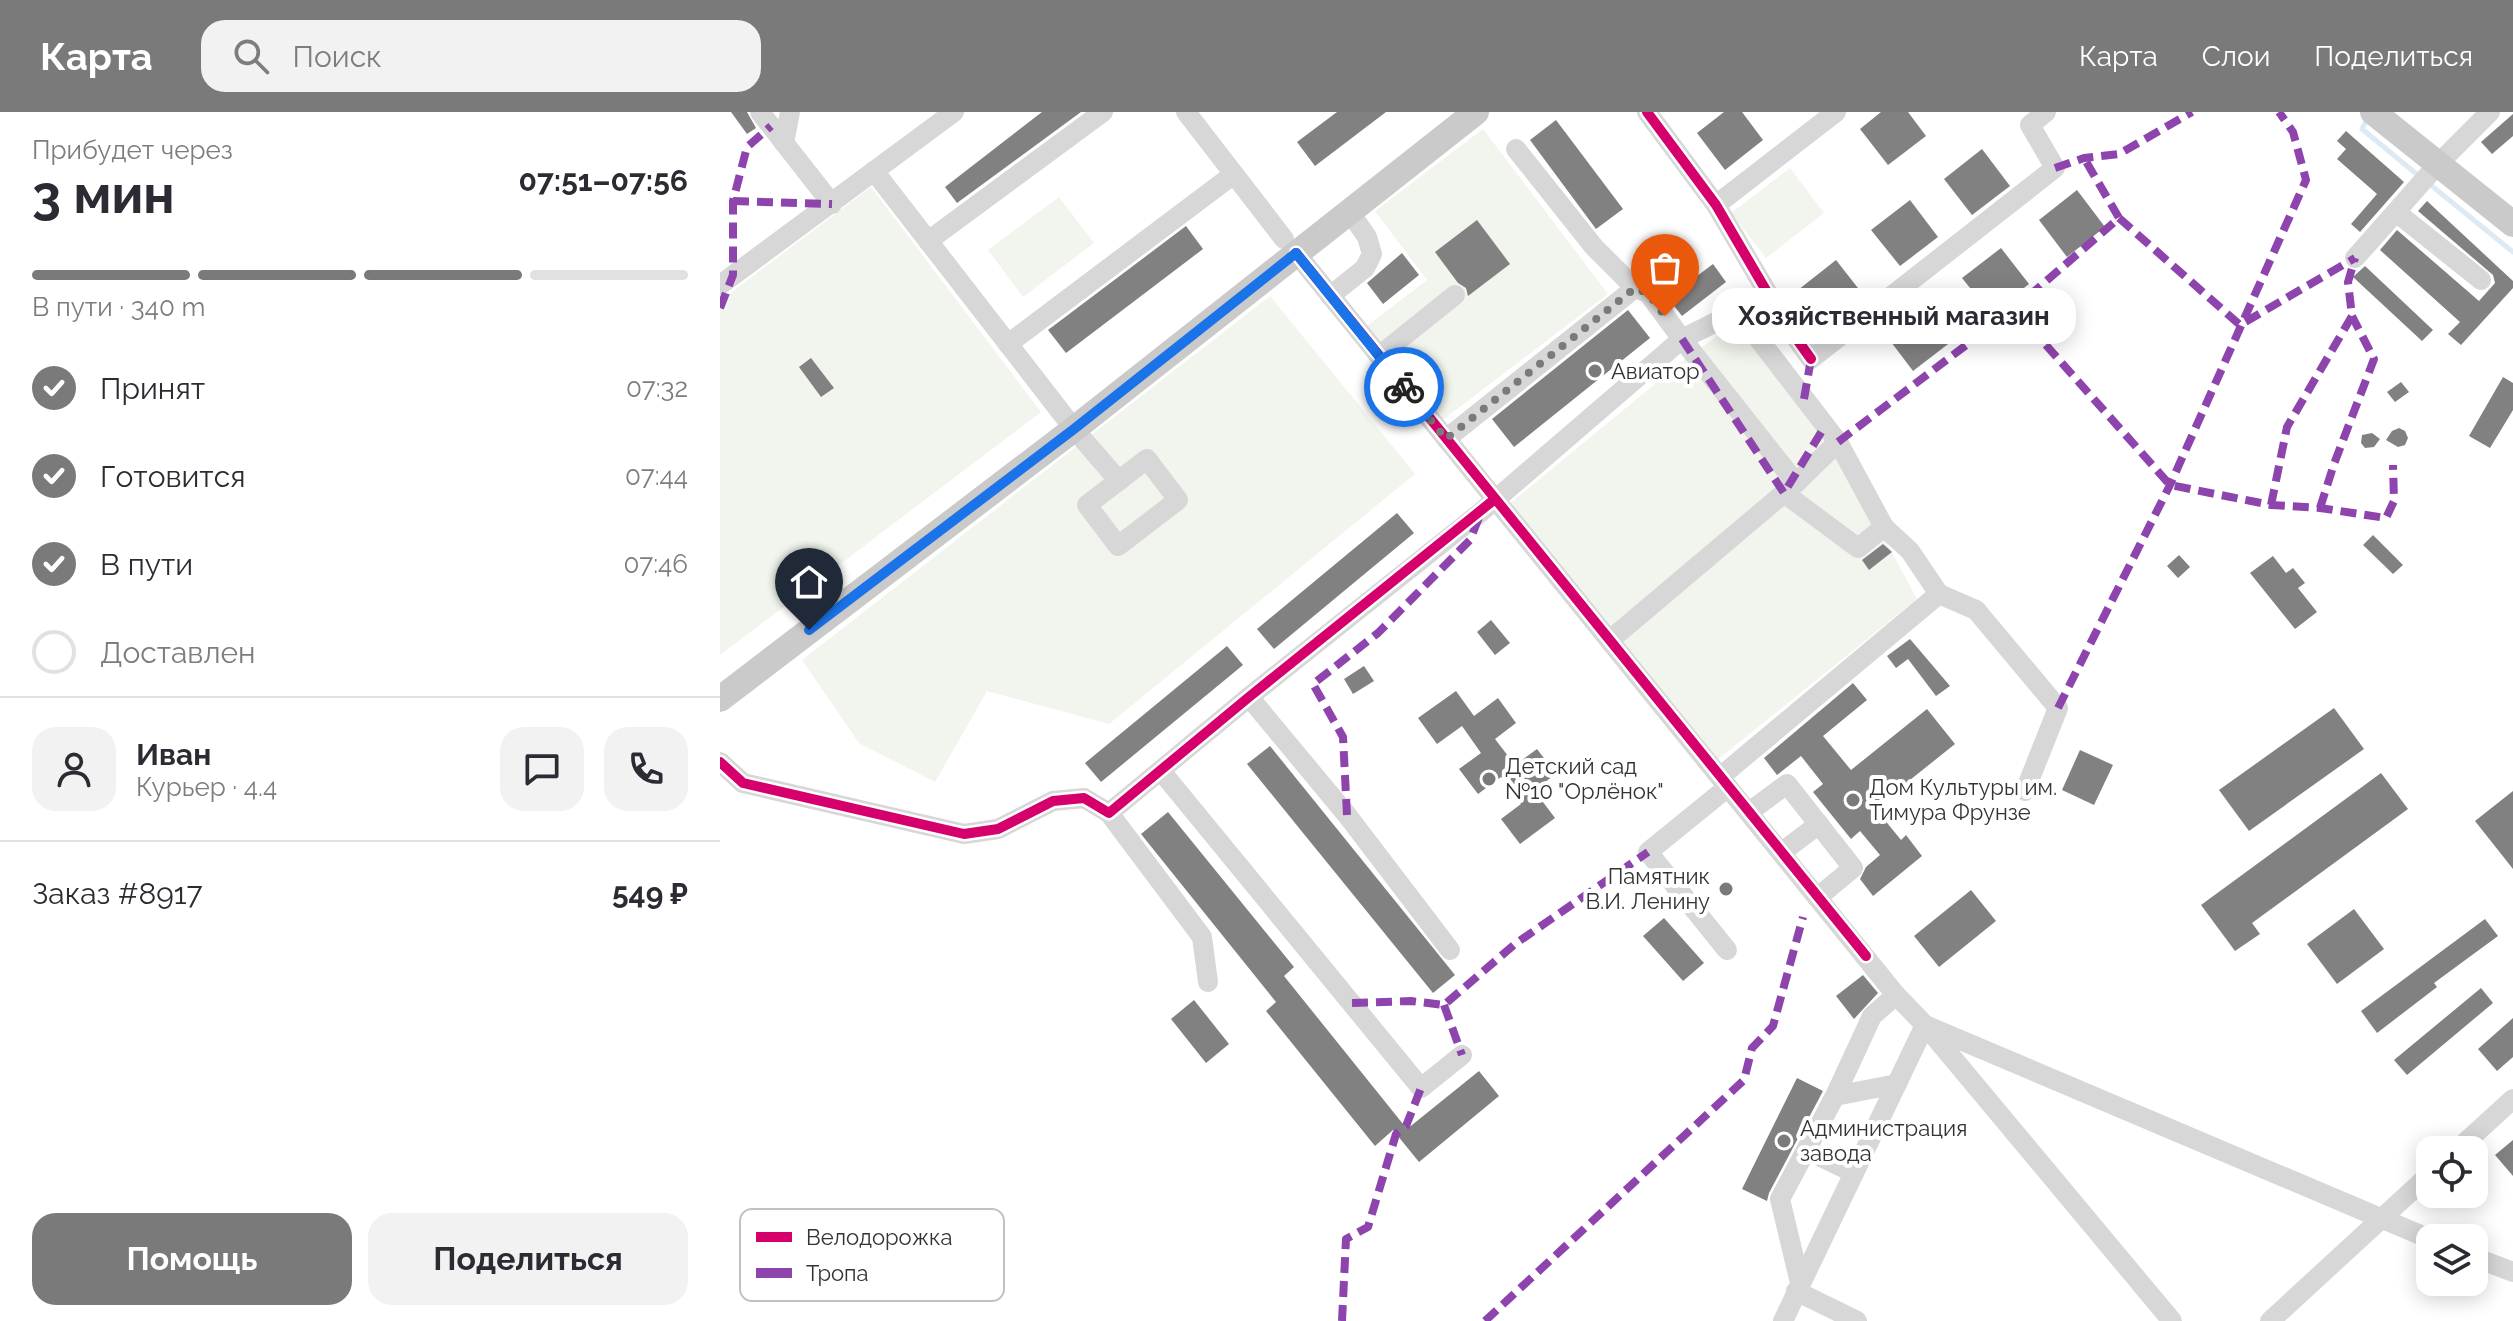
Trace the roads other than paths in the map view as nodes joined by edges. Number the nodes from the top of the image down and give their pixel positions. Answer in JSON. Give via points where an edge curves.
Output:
{"nodes":[{"id":1,"x":760,"y":112,"type":"edge"},
{"id":2,"x":790,"y":112,"type":"edge"},
{"id":3,"x":954,"y":112,"type":"edge"},
{"id":4,"x":1103,"y":112,"type":"edge"},
{"id":5,"x":1186,"y":112,"type":"edge"},
{"id":6,"x":1476,"y":112,"type":"edge"},
{"id":7,"x":1647,"y":112,"type":"edge"},
{"id":8,"x":1836,"y":112,"type":"edge"},
{"id":9,"x":2046,"y":112,"type":"edge"},
{"id":10,"x":2373,"y":112,"type":"edge"},
{"id":11,"x":2490,"y":112,"type":"edge"},
{"id":12,"x":784,"y":143,"type":"junction"},
{"id":13,"x":1516,"y":149,"type":"dead end"},
{"id":14,"x":874,"y":171,"type":"junction"},
{"id":15,"x":2433,"y":171,"type":"junction"},
{"id":16,"x":1234,"y":174,"type":"junction"},
{"id":17,"x":832,"y":204,"type":"junction"},
{"id":18,"x":1716,"y":205,"type":"junction"},
{"id":19,"x":1349,"y":211,"type":"junction"},
{"id":20,"x":2396,"y":212,"type":"junction"},
{"id":21,"x":2513,"y":224,"type":"edge"},
{"id":22,"x":928,"y":241,"type":"junction"},
{"id":23,"x":1290,"y":246,"type":"junction"},
{"id":24,"x":2355,"y":258,"type":"dead end"},
{"id":25,"x":2481,"y":280,"type":"dead end"},
{"id":26,"x":720,"y":285,"type":"edge"},
{"id":27,"x":1635,"y":288,"type":"junction"},
{"id":28,"x":1455,"y":295,"type":"dead end"},
{"id":29,"x":1330,"y":296,"type":"junction"},
{"id":30,"x":1682,"y":339,"type":"junction"},
{"id":31,"x":1008,"y":344,"type":"junction"},
{"id":32,"x":1379,"y":356,"type":"junction"},
{"id":33,"x":1074,"y":429,"type":"junction"},
{"id":34,"x":1446,"y":439,"type":"junction"},
{"id":35,"x":1838,"y":442,"type":"junction"},
{"id":36,"x":1119,"y":481,"type":"junction"},
{"id":37,"x":1790,"y":488,"type":"junction"},
{"id":38,"x":1495,"y":499,"type":"junction"},
{"id":39,"x":1884,"y":527,"type":"junction"},
{"id":40,"x":1939,"y":594,"type":"junction"},
{"id":41,"x":1610,"y":640,"type":"junction"},
{"id":42,"x":1249,"y":697,"type":"junction"},
{"id":43,"x":720,"y":699,"type":"edge"},
{"id":44,"x":720,"y":762,"type":"edge"},
{"id":45,"x":1161,"y":771,"type":"junction"},
{"id":46,"x":1724,"y":782,"type":"junction"},
{"id":47,"x":2025,"y":791,"type":"dead end"},
{"id":48,"x":1749,"y":812,"type":"junction"},
{"id":49,"x":1109,"y":813,"type":"junction"},
{"id":50,"x":1819,"y":824,"type":"junction"},
{"id":51,"x":1782,"y":852,"type":"junction"},
{"id":52,"x":1818,"y":897,"type":"junction"},
{"id":53,"x":1450,"y":950,"type":"dead end"},
{"id":54,"x":1727,"y":950,"type":"dead end"},
{"id":55,"x":1208,"y":982,"type":"dead end"},
{"id":56,"x":1896,"y":995,"type":"junction"},
{"id":57,"x":1925,"y":1025,"type":"junction"},
{"id":58,"x":1462,"y":1055,"type":"dead end"},
{"id":59,"x":1897,"y":1084,"type":"junction"},
{"id":60,"x":1835,"y":1096,"type":"junction"},
{"id":61,"x":2513,"y":1099,"type":"edge"},
{"id":62,"x":2472,"y":1136,"type":"edge"},
{"id":63,"x":1807,"y":1150,"type":"junction"},
{"id":64,"x":1854,"y":1173,"type":"junction"},
{"id":65,"x":2416,"y":1187,"type":"edge"},
{"id":66,"x":2380,"y":1220,"type":"junction"},
{"id":67,"x":2416,"y":1234,"type":"edge"},
{"id":68,"x":2488,"y":1262,"type":"edge"},
{"id":69,"x":2513,"y":1272,"type":"edge"},
{"id":70,"x":1798,"y":1287,"type":"junction"},
{"id":71,"x":1783,"y":1321,"type":"edge"},
{"id":72,"x":1857,"y":1321,"type":"edge"},
{"id":73,"x":2172,"y":1321,"type":"edge"},
{"id":74,"x":2270,"y":1321,"type":"edge"}],
"edges":[{"from":1,"to":12,"type":"street"},
{"from":2,"to":12,"type":"street"},
{"from":3,"to":14,"type":"street"},
{"from":4,"to":22,"type":"street"},
{"from":5,"to":16,"type":"street"},
{"from":6,"to":19,"type":"main road"},
{"from":7,"to":18,"type":"street"},
{"from":8,"to":18,"type":"street"},
{"from":9,"to":18,"type":"street","via":[[2030,125],[2055,168],[1811,359]]},
{"from":10,"to":15,"type":"main road"},
{"from":11,"to":15,"type":"street"},
{"from":12,"to":17,"type":"street"},
{"from":13,"to":27,"type":"street","via":[[1594,247]]},
{"from":14,"to":17,"type":"street"},
{"from":14,"to":22,"type":"street"},
{"from":15,"to":20,"type":"street"},
{"from":15,"to":21,"type":"main road"},
{"from":16,"to":23,"type":"street"},
{"from":16,"to":31,"type":"street"},
{"from":17,"to":26,"type":"street"},
{"from":19,"to":23,"type":"main road"},
{"from":19,"to":29,"type":"street","via":[[1372,254],[1365,268]]},
{"from":20,"to":24,"type":"street"},
{"from":20,"to":25,"type":"street"},
{"from":22,"to":31,"type":"street"},
{"from":23,"to":29,"type":"street"},
{"from":23,"to":33,"type":"main road"},
{"from":27,"to":30,"type":"street","via":[[1648,293]]},
{"from":27,"to":34,"type":"street"},
{"from":28,"to":32,"type":"street"},
{"from":29,"to":32,"type":"street"},
{"from":30,"to":35,"type":"street","via":[[1724,318],[1747,324]]},
{"from":30,"to":37,"type":"street"},
{"from":30,"to":38,"type":"street"},
{"from":31,"to":33,"type":"street"},
{"from":32,"to":34,"type":"street"},
{"from":33,"to":36,"type":"street"},
{"from":33,"to":43,"type":"main road"},
{"from":34,"to":38,"type":"street"},
{"from":35,"to":37,"type":"street"},
{"from":35,"to":39,"type":"street"},
{"from":36,"to":36,"type":"street","via":[[1147,459],[1178,500],[1118,546],[1087,505]]},
{"from":37,"to":39,"type":"street","via":[[1858,548]]},
{"from":37,"to":41,"type":"street"},
{"from":38,"to":41,"type":"street"},
{"from":38,"to":42,"type":"street"},
{"from":39,"to":40,"type":"street","via":[[1910,551]]},
{"from":40,"to":46,"type":"street"},
{"from":40,"to":47,"type":"street","via":[[1976,610],[2058,708]]},
{"from":41,"to":46,"type":"street"},
{"from":42,"to":45,"type":"street"},
{"from":42,"to":53,"type":"street"},
{"from":44,"to":49,"type":"street","via":[[743,783],[964,834],[998,829],[1053,801],[1084,798]]},
{"from":45,"to":49,"type":"street"},
{"from":45,"to":58,"type":"street","via":[[1421,1088]]},
{"from":46,"to":48,"type":"street"},
{"from":46,"to":54,"type":"street","via":[[1648,852]]},
{"from":48,"to":50,"type":"street","via":[[1787,784]]},
{"from":48,"to":51,"type":"street"},
{"from":49,"to":55,"type":"street","via":[[1202,937]]},
{"from":50,"to":51,"type":"street"},
{"from":50,"to":52,"type":"street","via":[[1853,868]]},
{"from":51,"to":52,"type":"street"},
{"from":52,"to":56,"type":"street"},
{"from":56,"to":57,"type":"street"},
{"from":56,"to":60,"type":"street","via":[[1872,1016]]},
{"from":57,"to":59,"type":"street"},
{"from":57,"to":66,"type":"street"},
{"from":57,"to":73,"type":"street"},
{"from":59,"to":60,"type":"street"},
{"from":59,"to":64,"type":"street"},
{"from":60,"to":63,"type":"street"},
{"from":61,"to":62,"type":"street"},
{"from":63,"to":64,"type":"street"},
{"from":63,"to":70,"type":"street","via":[[1780,1199]]},
{"from":64,"to":70,"type":"street"},
{"from":65,"to":66,"type":"street"},
{"from":66,"to":67,"type":"street"},
{"from":66,"to":74,"type":"street"},
{"from":68,"to":69,"type":"street"},
{"from":70,"to":71,"type":"street"},
{"from":70,"to":72,"type":"street"}]}
